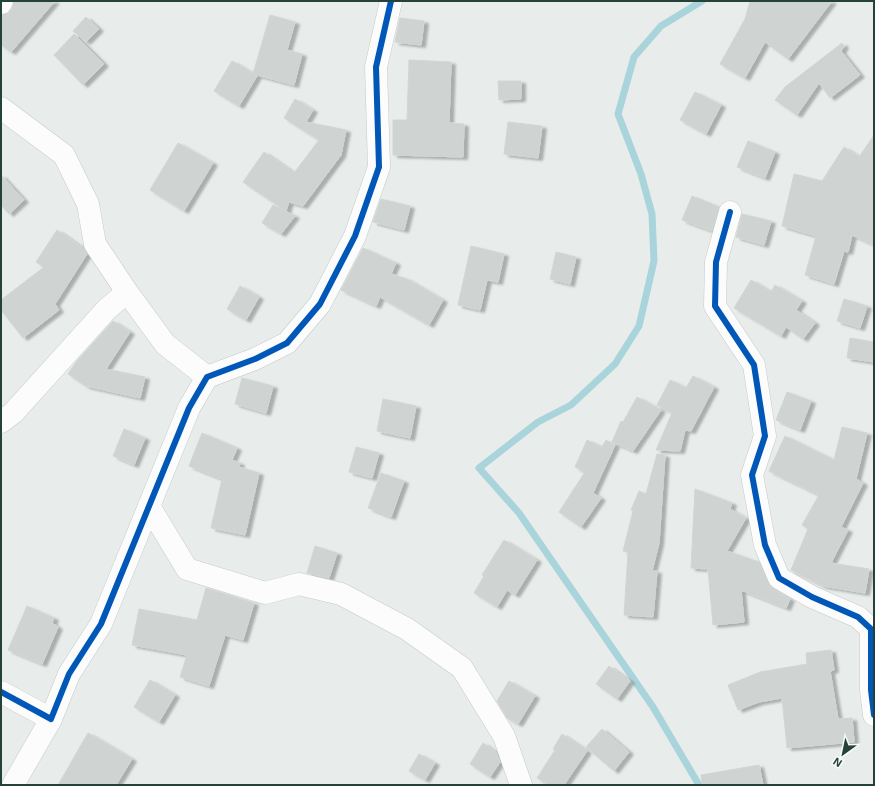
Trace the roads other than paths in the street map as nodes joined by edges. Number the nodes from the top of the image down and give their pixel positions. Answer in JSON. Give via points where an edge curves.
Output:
{"nodes":[{"id":1,"x":391,"y":1,"type":"edge"},
{"id":2,"x":1,"y":108,"type":"edge"},
{"id":3,"x":730,"y":212,"type":"dead end"},
{"id":4,"x":127,"y":292,"type":"junction"},
{"id":5,"x":207,"y":377,"type":"junction"},
{"id":6,"x":1,"y":422,"type":"edge"},
{"id":7,"x":150,"y":506,"type":"junction"},
{"id":8,"x":1,"y":692,"type":"edge"},
{"id":9,"x":874,"y":715,"type":"edge"},
{"id":10,"x":51,"y":719,"type":"junction"},
{"id":11,"x":12,"y":785,"type":"edge"},
{"id":12,"x":520,"y":785,"type":"edge"}],
"edges":[{"from":1,"to":5,"type":"street","via":[[376,67],[379,167],[355,236],[320,304],[287,343],[255,359]]},
{"from":2,"to":4,"type":"street","via":[[64,155],[88,204],[95,244]]},
{"from":3,"to":9,"type":"street","via":[[716,262],[715,306],[754,365],[765,436],[752,475],[765,545],[779,578],[812,597],[858,617],[870,629]]},
{"from":4,"to":5,"type":"street","via":[[165,344]]},
{"from":4,"to":6,"type":"street","via":[[107,309],[13,413]]},
{"from":5,"to":7,"type":"street","via":[[189,408]]},
{"from":7,"to":10,"type":"street","via":[[101,624],[69,674]]},
{"from":7,"to":12,"type":"street","via":[[187,569],[265,593],[299,584],[341,594],[407,629],[462,668],[504,736]]},
{"from":8,"to":10,"type":"street"},
{"from":10,"to":11,"type":"street"}]}
